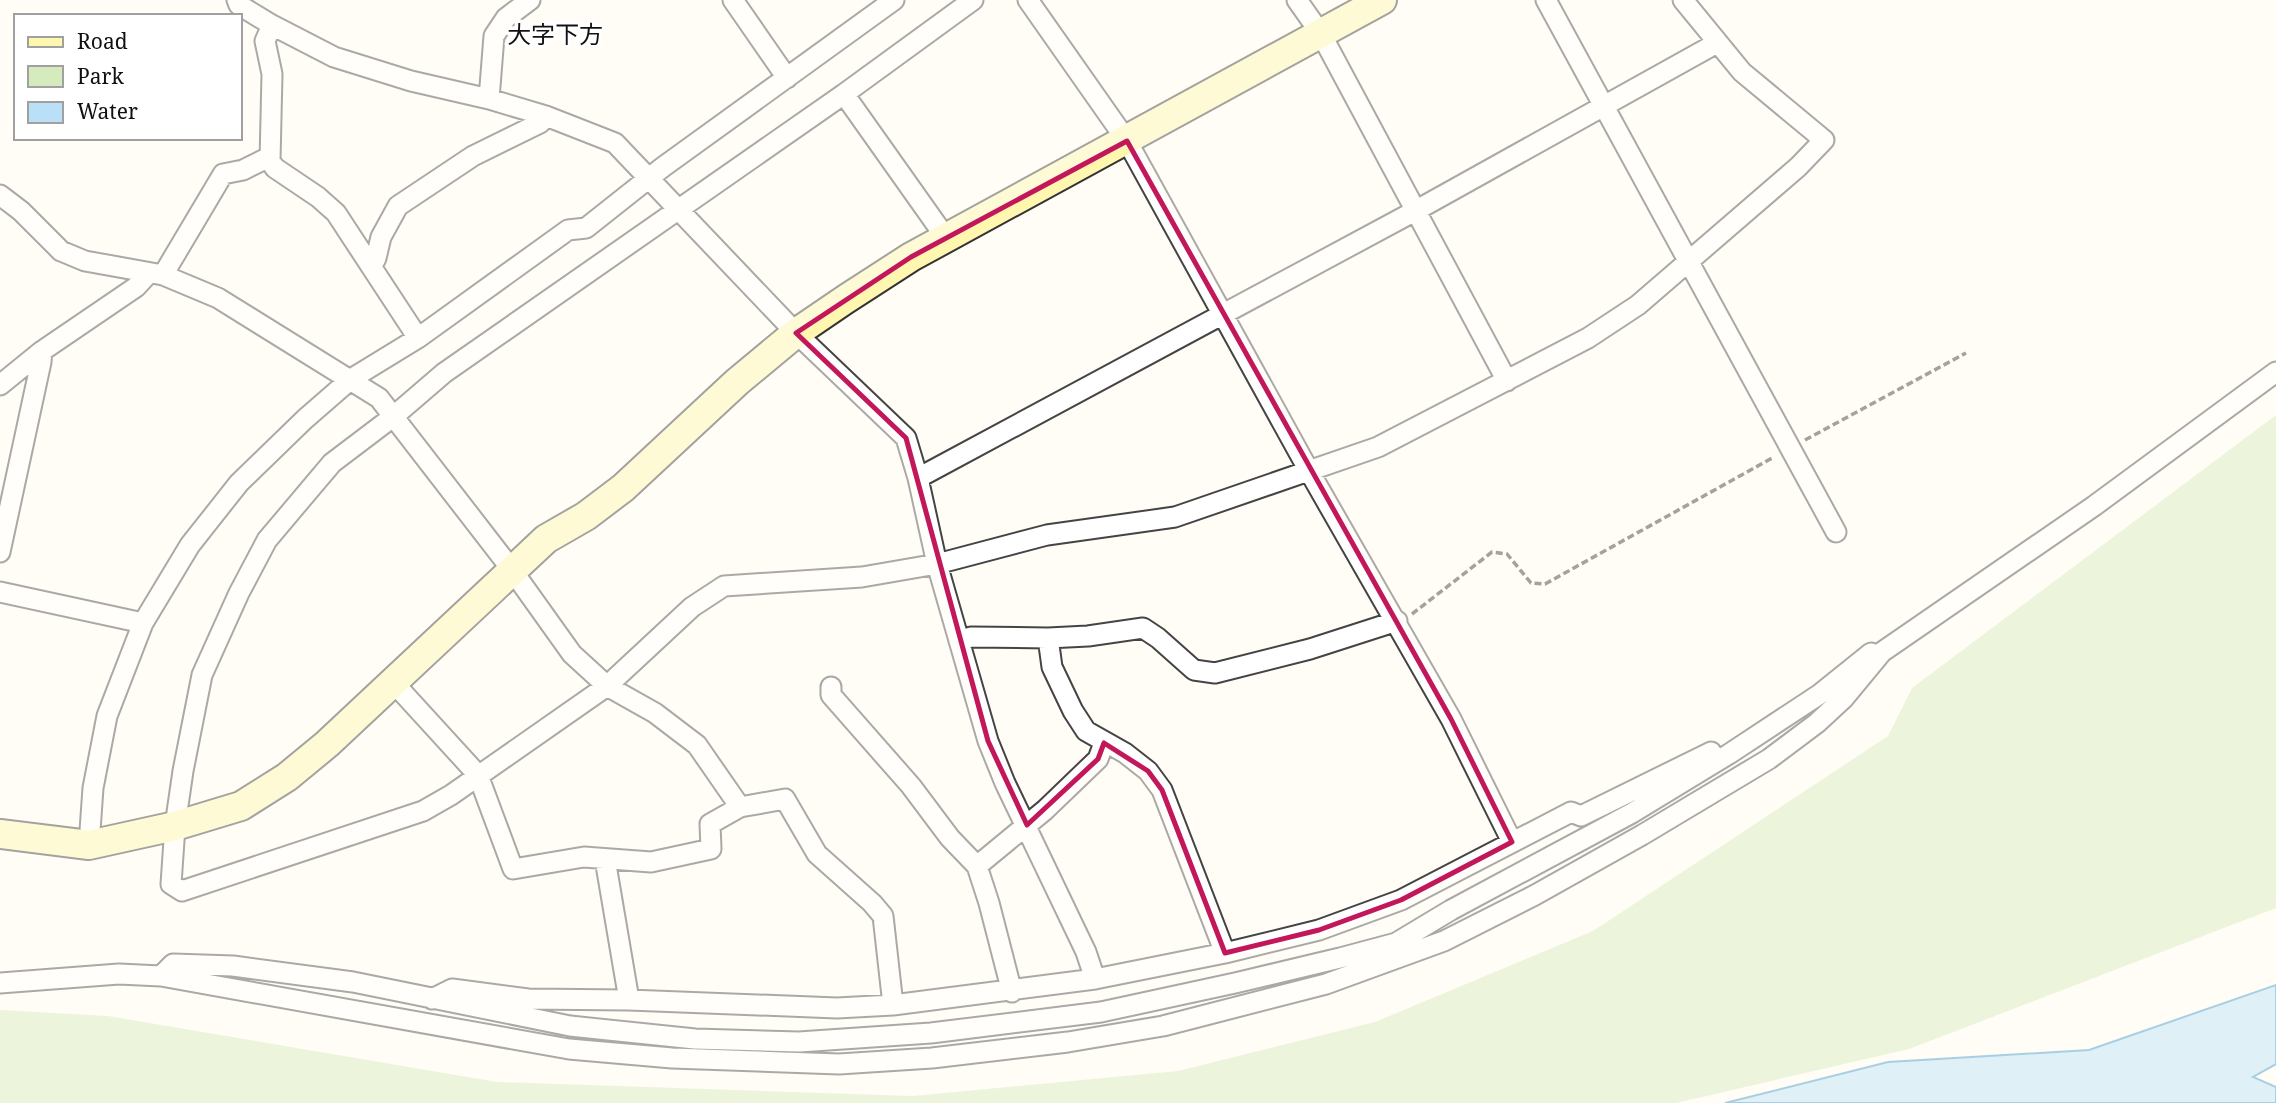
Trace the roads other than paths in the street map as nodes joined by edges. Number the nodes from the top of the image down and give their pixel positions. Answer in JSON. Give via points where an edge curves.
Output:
{"nodes":[{"id":1,"x":237,"y":0,"type":"edge"},
{"id":2,"x":530,"y":0,"type":"edge"},
{"id":3,"x":733,"y":0,"type":"edge"},
{"id":4,"x":894,"y":0,"type":"edge"},
{"id":5,"x":973,"y":0,"type":"edge"},
{"id":6,"x":1028,"y":0,"type":"edge"},
{"id":7,"x":1297,"y":0,"type":"edge"},
{"id":8,"x":1382,"y":0,"type":"edge"},
{"id":9,"x":1546,"y":0,"type":"edge"},
{"id":10,"x":1683,"y":0,"type":"edge"},
{"id":11,"x":272,"y":25,"type":"junction"},
{"id":12,"x":1321,"y":34,"type":"junction"},
{"id":13,"x":1717,"y":43,"type":"junction"},
{"id":14,"x":788,"y":78,"type":"junction"},
{"id":15,"x":844,"y":94,"type":"junction"},
{"id":16,"x":489,"y":99,"type":"junction"},
{"id":17,"x":1605,"y":107,"type":"junction"},
{"id":18,"x":546,"y":116,"type":"junction"},
{"id":19,"x":1127,"y":141,"type":"junction"},
{"id":20,"x":270,"y":161,"type":"junction"},
{"id":21,"x":650,"y":179,"type":"junction"},
{"id":22,"x":0,"y":195,"type":"edge"},
{"id":23,"x":678,"y":209,"type":"junction"},
{"id":24,"x":1415,"y":211,"type":"junction"},
{"id":25,"x":946,"y":238,"type":"junction"},
{"id":26,"x":1689,"y":260,"type":"junction"},
{"id":27,"x":372,"y":266,"type":"junction"},
{"id":28,"x":155,"y":275,"type":"junction"},
{"id":29,"x":1223,"y":315,"type":"junction"},
{"id":30,"x":796,"y":333,"type":"junction"},
{"id":31,"x":418,"y":338,"type":"junction"},
{"id":32,"x":42,"y":351,"type":"junction"},
{"id":33,"x":2276,"y":372,"type":"edge"},
{"id":34,"x":351,"y":379,"type":"junction"},
{"id":35,"x":1507,"y":382,"type":"junction"},
{"id":36,"x":0,"y":385,"type":"edge"},
{"id":37,"x":394,"y":416,"type":"junction"},
{"id":38,"x":1309,"y":471,"type":"junction"},
{"id":39,"x":918,"y":478,"type":"junction"},
{"id":40,"x":1836,"y":532,"type":"dead end"},
{"id":41,"x":0,"y":552,"type":"edge"},
{"id":42,"x":937,"y":564,"type":"junction"},
{"id":43,"x":512,"y":570,"type":"junction"},
{"id":44,"x":0,"y":592,"type":"edge"},
{"id":45,"x":1397,"y":621,"type":"junction"},
{"id":46,"x":143,"y":623,"type":"junction"},
{"id":47,"x":1048,"y":638,"type":"junction"},
{"id":48,"x":959,"y":640,"type":"junction"},
{"id":49,"x":1882,"y":652,"type":"junction"},
{"id":50,"x":393,"y":682,"type":"junction"},
{"id":51,"x":607,"y":686,"type":"junction"},
{"id":52,"x":831,"y":687,"type":"dead end"},
{"id":53,"x":1104,"y":743,"type":"junction"},
{"id":54,"x":1729,"y":754,"type":"junction"},
{"id":55,"x":478,"y":775,"type":"junction"},
{"id":56,"x":740,"y":807,"type":"junction"},
{"id":57,"x":1027,"y":825,"type":"junction"},
{"id":58,"x":175,"y":826,"type":"junction"},
{"id":59,"x":0,"y":834,"type":"edge"},
{"id":60,"x":1512,"y":842,"type":"junction"},
{"id":61,"x":89,"y":845,"type":"junction"},
{"id":62,"x":605,"y":859,"type":"junction"},
{"id":63,"x":977,"y":866,"type":"junction"},
{"id":64,"x":1225,"y":953,"type":"junction"},
{"id":65,"x":161,"y":976,"type":"junction"},
{"id":66,"x":1095,"y":979,"type":"junction"},
{"id":67,"x":0,"y":983,"type":"edge"},
{"id":68,"x":1012,"y":992,"type":"junction"},
{"id":69,"x":432,"y":999,"type":"junction"},
{"id":70,"x":629,"y":1000,"type":"junction"},
{"id":71,"x":893,"y":1005,"type":"junction"}],
"edges":[{"from":1,"to":11,"type":"street"},
{"from":2,"to":16,"type":"street","via":[[506,18],[494,36]]},
{"from":3,"to":14,"type":"street"},
{"from":4,"to":14,"type":"street"},
{"from":5,"to":15,"type":"street"},
{"from":6,"to":19,"type":"street"},
{"from":7,"to":12,"type":"street"},
{"from":8,"to":12,"type":"street"},
{"from":9,"to":17,"type":"street"},
{"from":10,"to":13,"type":"street"},
{"from":11,"to":16,"type":"street","via":[[334,57]]},
{"from":11,"to":20,"type":"street","via":[[265,41],[272,74]]},
{"from":12,"to":19,"type":"street"},
{"from":12,"to":24,"type":"street"},
{"from":13,"to":17,"type":"street"},
{"from":13,"to":26,"type":"street","via":[[1742,72],[1824,140]]},
{"from":14,"to":21,"type":"street"},
{"from":15,"to":23,"type":"street"},
{"from":15,"to":25,"type":"street"},
{"from":16,"to":18,"type":"street"},
{"from":17,"to":24,"type":"street"},
{"from":17,"to":26,"type":"street"},
{"from":18,"to":21,"type":"street","via":[[615,143]]},
{"from":18,"to":27,"type":"street","via":[[540,124],[473,156],[398,206]]},
{"from":19,"to":25,"type":"street"},
{"from":19,"to":29,"type":"street"},
{"from":20,"to":27,"type":"street","via":[[336,213]]},
{"from":20,"to":28,"type":"street","via":[[223,174]]},
{"from":21,"to":23,"type":"street"},
{"from":21,"to":31,"type":"street","via":[[586,228],[568,230]]},
{"from":22,"to":28,"type":"street","via":[[61,251],[85,261]]},
{"from":23,"to":30,"type":"street"},
{"from":23,"to":37,"type":"street","via":[[443,373]]},
{"from":24,"to":29,"type":"street"},
{"from":24,"to":35,"type":"street"},
{"from":25,"to":30,"type":"street"},
{"from":26,"to":35,"type":"street","via":[[1638,305]]},
{"from":26,"to":40,"type":"street"},
{"from":27,"to":31,"type":"street"},
{"from":28,"to":32,"type":"street"},
{"from":28,"to":34,"type":"street","via":[[218,298]]},
{"from":29,"to":38,"type":"street"},
{"from":29,"to":39,"type":"street"},
{"from":30,"to":39,"type":"street","via":[[905,438]]},
{"from":30,"to":43,"type":"street","via":[[623,488],[546,539]]},
{"from":31,"to":34,"type":"street"},
{"from":32,"to":36,"type":"street"},
{"from":32,"to":41,"type":"street"},
{"from":33,"to":49,"type":"street","via":[[2094,506]]},
{"from":34,"to":37,"type":"street","via":[[379,398]]},
{"from":34,"to":46,"type":"street","via":[[239,483],[190,545]]},
{"from":35,"to":38,"type":"street","via":[[1378,447]]},
{"from":37,"to":43,"type":"street"},
{"from":37,"to":58,"type":"street","via":[[332,463],[267,540],[202,675]]},
{"from":38,"to":42,"type":"street","via":[[1175,517],[1047,535]]},
{"from":38,"to":45,"type":"street"},
{"from":39,"to":42,"type":"street"},
{"from":42,"to":48,"type":"street"},
{"from":42,"to":51,"type":"street","via":[[862,578],[724,586],[692,607]]},
{"from":43,"to":50,"type":"street"},
{"from":43,"to":51,"type":"street","via":[[572,654]]},
{"from":44,"to":46,"type":"street"},
{"from":45,"to":47,"type":"street","via":[[1215,673],[1194,670],[1143,628]]},
{"from":45,"to":60,"type":"street"},
{"from":46,"to":61,"type":"street","via":[[107,716],[93,788]]},
{"from":47,"to":48,"type":"street"},
{"from":47,"to":53,"type":"street","via":[[1052,667],[1073,711],[1086,731]]},
{"from":48,"to":57,"type":"street","via":[[988,741]]},
{"from":49,"to":54,"type":"street","via":[[1870,653],[1820,694]]},
{"from":49,"to":65,"type":"street","via":[[1844,698],[1769,759],[1535,895],[1444,941],[1326,984],[1163,1026],[918,1059],[839,1064],[672,1058],[569,1049]]},
{"from":50,"to":55,"type":"street"},
{"from":50,"to":58,"type":"street","via":[[287,777],[241,806]]},
{"from":51,"to":55,"type":"street"},
{"from":51,"to":56,"type":"street","via":[[655,713],[697,745]]},
{"from":52,"to":63,"type":"street","via":[[831,695]]},
{"from":53,"to":57,"type":"street","via":[[1098,759]]},
{"from":53,"to":64,"type":"street","via":[[1148,771],[1162,790]]},
{"from":54,"to":60,"type":"street","via":[[1714,750],[1581,816],[1571,812]]},
{"from":54,"to":69,"type":"street","via":[[1396,943],[1101,1012],[931,1033],[799,1042],[695,1039],[570,1026]]},
{"from":55,"to":58,"type":"street","via":[[423,811],[183,891],[171,884]]},
{"from":55,"to":62,"type":"street","via":[[513,869],[584,857]]},
{"from":56,"to":62,"type":"street","via":[[710,824],[711,849],[651,862]]},
{"from":56,"to":71,"type":"street","via":[[785,799],[817,854],[883,916]]},
{"from":57,"to":63,"type":"street"},
{"from":57,"to":66,"type":"street"},
{"from":58,"to":61,"type":"street"},
{"from":59,"to":61,"type":"street"},
{"from":60,"to":64,"type":"street","via":[[1401,900],[1319,930]]},
{"from":62,"to":70,"type":"street"},
{"from":63,"to":68,"type":"street"},
{"from":64,"to":66,"type":"street"},
{"from":65,"to":67,"type":"street","via":[[118,974]]},
{"from":65,"to":69,"type":"street","via":[[173,964],[233,966],[353,982]]},
{"from":66,"to":68,"type":"street"},
{"from":68,"to":71,"type":"street"},
{"from":69,"to":70,"type":"street","via":[[452,989],[528,999]]},
{"from":70,"to":71,"type":"street","via":[[837,1008]]}]}
